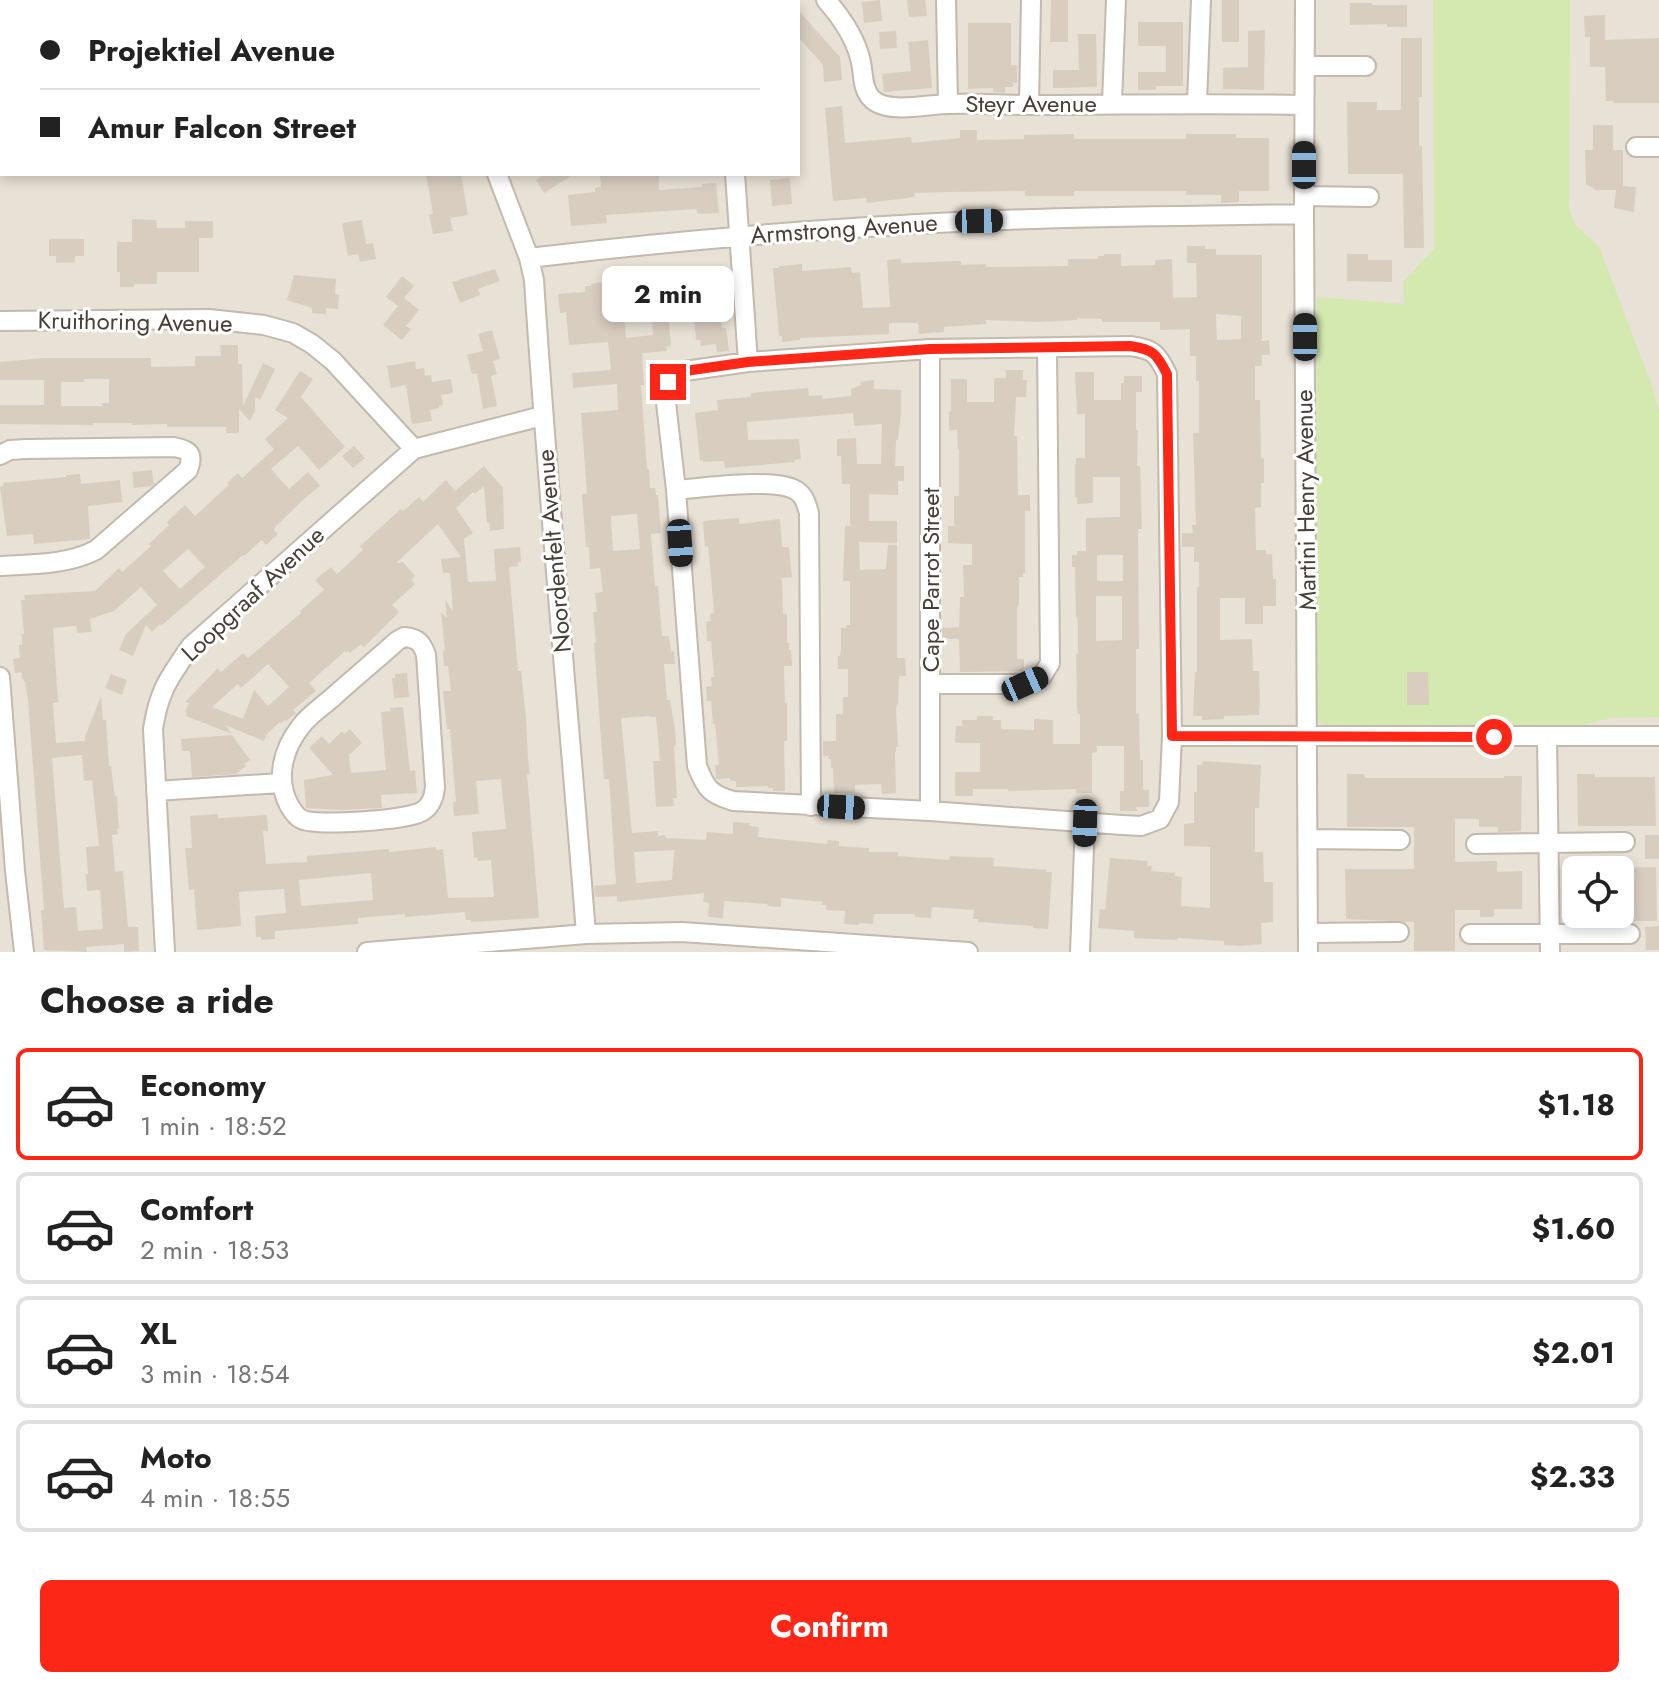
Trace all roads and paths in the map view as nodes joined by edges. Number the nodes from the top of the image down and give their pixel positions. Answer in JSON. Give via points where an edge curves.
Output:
{"nodes":[{"id":1,"x":826,"y":0,"type":"edge"},
{"id":2,"x":946,"y":0,"type":"edge"},
{"id":3,"x":1031,"y":0,"type":"edge"},
{"id":4,"x":1116,"y":0,"type":"edge"},
{"id":5,"x":1201,"y":0,"type":"edge"},
{"id":6,"x":1305,"y":0,"type":"edge"},
{"id":7,"x":1305,"y":66,"type":"junction"},
{"id":8,"x":1366,"y":66,"type":"dead end"},
{"id":9,"x":1112,"y":103,"type":"junction"},
{"id":10,"x":1197,"y":103,"type":"junction"},
{"id":11,"x":948,"y":104,"type":"junction"},
{"id":12,"x":1029,"y":105,"type":"junction"},
{"id":13,"x":1304,"y":105,"type":"junction"},
{"id":14,"x":1636,"y":147,"type":"dead end"},
{"id":15,"x":1659,"y":147,"type":"edge"},
{"id":16,"x":498,"y":176,"type":"edge"},
{"id":17,"x":735,"y":176,"type":"edge"},
{"id":18,"x":1369,"y":197,"type":"dead end"},
{"id":19,"x":1304,"y":205,"type":"junction"},
{"id":20,"x":739,"y":236,"type":"junction"},
{"id":21,"x":529,"y":258,"type":"junction"},
{"id":22,"x":0,"y":321,"type":"edge"},
{"id":23,"x":1047,"y":348,"type":"junction"},
{"id":24,"x":930,"y":349,"type":"junction"},
{"id":25,"x":748,"y":362,"type":"junction"},
{"id":26,"x":542,"y":416,"type":"junction"},
{"id":27,"x":414,"y":449,"type":"junction"},
{"id":28,"x":0,"y":455,"type":"edge"},
{"id":29,"x":676,"y":490,"type":"junction"},
{"id":30,"x":0,"y":566,"type":"edge"},
{"id":31,"x":0,"y":677,"type":"edge"},
{"id":32,"x":932,"y":684,"type":"junction"},
{"id":33,"x":1308,"y":735,"type":"junction"},
{"id":34,"x":1172,"y":736,"type":"junction"},
{"id":35,"x":1659,"y":736,"type":"edge"},
{"id":36,"x":1547,"y":737,"type":"junction"},
{"id":37,"x":281,"y":783,"type":"junction"},
{"id":38,"x":156,"y":791,"type":"junction"},
{"id":39,"x":811,"y":806,"type":"junction"},
{"id":40,"x":930,"y":811,"type":"junction"},
{"id":41,"x":1085,"y":823,"type":"junction"},
{"id":42,"x":1308,"y":839,"type":"junction"},
{"id":43,"x":1400,"y":840,"type":"dead end"},
{"id":44,"x":1548,"y":842,"type":"junction"},
{"id":45,"x":1625,"y":842,"type":"dead end"},
{"id":46,"x":1476,"y":844,"type":"dead end"},
{"id":47,"x":1399,"y":932,"type":"dead end"},
{"id":48,"x":1308,"y":933,"type":"junction"},
{"id":49,"x":586,"y":934,"type":"junction"},
{"id":50,"x":1470,"y":934,"type":"dead end"},
{"id":51,"x":1630,"y":934,"type":"dead end"},
{"id":52,"x":714,"y":942,"type":"edge"},
{"id":53,"x":1550,"y":943,"type":"edge"},
{"id":54,"x":799,"y":946,"type":"edge"},
{"id":55,"x":894,"y":950,"type":"edge"},
{"id":56,"x":24,"y":952,"type":"edge"},
{"id":57,"x":165,"y":952,"type":"edge"},
{"id":58,"x":367,"y":952,"type":"edge"},
{"id":59,"x":968,"y":952,"type":"edge"},
{"id":60,"x":1080,"y":952,"type":"edge"},
{"id":61,"x":1308,"y":952,"type":"edge"}],
"edges":[{"from":1,"to":11,"type":"street","name":"Steyr Avenue","via":[[851,34],[872,100],[900,108]]},
{"from":2,"to":11,"type":"street"},
{"from":3,"to":12,"type":"street"},
{"from":4,"to":9,"type":"street"},
{"from":5,"to":10,"type":"street"},
{"from":6,"to":7,"type":"street","name":"Martini Henry Avenue"},
{"from":7,"to":8,"type":"street"},
{"from":7,"to":13,"type":"street","name":"Martini Henry Avenue"},
{"from":9,"to":10,"type":"street","name":"Steyr Avenue"},
{"from":9,"to":12,"type":"street","name":"Steyr Avenue"},
{"from":10,"to":13,"type":"street","name":"Steyr Avenue"},
{"from":11,"to":12,"type":"street","name":"Steyr Avenue"},
{"from":13,"to":19,"type":"street","name":"Martini Henry Avenue"},
{"from":14,"to":15,"type":"street"},
{"from":16,"to":21,"type":"street","name":"Noordenfelt Avenue"},
{"from":17,"to":20,"type":"street"},
{"from":18,"to":19,"type":"street","name":"Armstrong Avenue"},
{"from":19,"to":20,"type":"street","name":"Armstrong Avenue"},
{"from":19,"to":33,"type":"street","name":"Martini Henry Avenue"},
{"from":20,"to":21,"type":"street","name":"Armstrong Avenue"},
{"from":20,"to":25,"type":"street"},
{"from":21,"to":26,"type":"street","name":"Noordenfelt Avenue"},
{"from":22,"to":27,"type":"street","name":"Kruithoring Avenue","via":[[209,319],[293,333],[333,361]]},
{"from":23,"to":24,"type":"street"},
{"from":23,"to":32,"type":"street","via":[[1050,663],[1042,676],[1025,684]]},
{"from":23,"to":34,"type":"street","via":[[1148,349],[1167,374]]},
{"from":24,"to":25,"type":"street"},
{"from":24,"to":32,"type":"street","name":"Cape Parrot Street"},
{"from":25,"to":29,"type":"street","via":[[678,372],[668,382]]},
{"from":26,"to":27,"type":"street","name":"Loopgraaf Avenue"},
{"from":26,"to":49,"type":"street","name":"Noordenfelt Avenue"},
{"from":27,"to":38,"type":"street","name":"Loopgraaf Avenue","via":[[191,646],[156,705]]},
{"from":28,"to":30,"type":"street","via":[[26,449],[174,447],[184,449],[192,460],[188,470],[96,550],[68,560]]},
{"from":29,"to":39,"type":"street","via":[[697,766],[704,784],[715,796],[733,801]]},
{"from":29,"to":39,"type":"street","via":[[768,483],[789,486],[805,499]]},
{"from":31,"to":56,"type":"street"},
{"from":32,"to":40,"type":"street","name":"Cape Parrot Street"},
{"from":33,"to":34,"type":"street"},
{"from":33,"to":36,"type":"street"},
{"from":33,"to":42,"type":"street","name":"Martini Henry Avenue"},
{"from":34,"to":41,"type":"street","via":[[1169,802],[1160,819],[1141,826]]},
{"from":35,"to":36,"type":"street"},
{"from":36,"to":44,"type":"street"},
{"from":37,"to":37,"type":"street","via":[[282,766],[302,724],[397,641],[418,640],[428,675],[435,787],[430,805],[407,817],[308,822],[291,810]]},
{"from":37,"to":38,"type":"street"},
{"from":38,"to":57,"type":"street","name":"Loopgraaf Avenue"},
{"from":39,"to":40,"type":"street"},
{"from":40,"to":41,"type":"street"},
{"from":41,"to":60,"type":"street"},
{"from":42,"to":43,"type":"street"},
{"from":42,"to":48,"type":"street","name":"Martini Henry Avenue"},
{"from":44,"to":45,"type":"street"},
{"from":44,"to":46,"type":"street"},
{"from":44,"to":53,"type":"street"},
{"from":47,"to":48,"type":"street"},
{"from":48,"to":61,"type":"street","name":"Martini Henry Avenue"},
{"from":49,"to":52,"type":"street","via":[[640,932]]},
{"from":49,"to":58,"type":"street"},
{"from":50,"to":53,"type":"street"},
{"from":51,"to":53,"type":"street"},
{"from":52,"to":54,"type":"street"},
{"from":54,"to":55,"type":"street"},
{"from":55,"to":59,"type":"street"}]}
